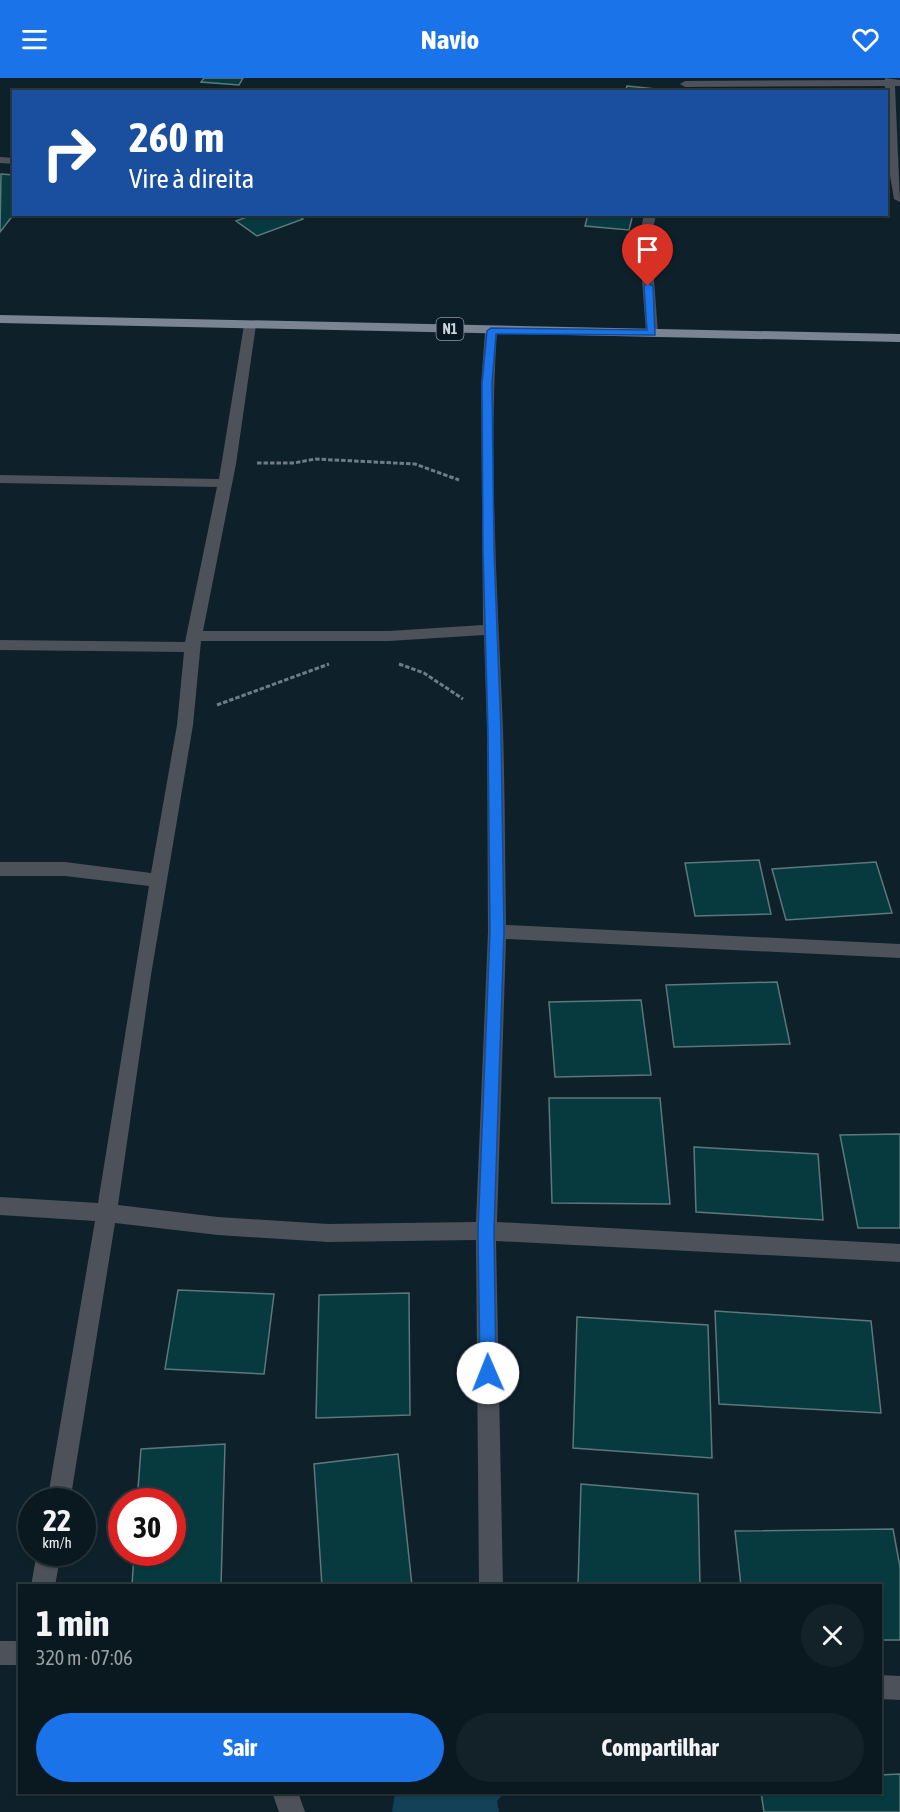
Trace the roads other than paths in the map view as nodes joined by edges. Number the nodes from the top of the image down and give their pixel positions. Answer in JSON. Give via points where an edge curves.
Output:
{"nodes":[{"id":1,"x":893,"y":81,"type":"edge"},
{"id":2,"x":684,"y":84,"type":"edge"},
{"id":3,"x":899,"y":196,"type":"edge"},
{"id":4,"x":650,"y":216,"type":"edge"},
{"id":5,"x":0,"y":319,"type":"edge"},
{"id":6,"x":250,"y":326,"type":"junction"},
{"id":7,"x":491,"y":331,"type":"junction"},
{"id":8,"x":652,"y":333,"type":"junction"},
{"id":9,"x":900,"y":338,"type":"edge"},
{"id":10,"x":0,"y":479,"type":"edge"},
{"id":11,"x":224,"y":483,"type":"junction"},
{"id":12,"x":490,"y":630,"type":"junction"},
{"id":13,"x":194,"y":641,"type":"junction"},
{"id":14,"x":0,"y":645,"type":"edge"},
{"id":15,"x":0,"y":869,"type":"edge"},
{"id":16,"x":158,"y":881,"type":"junction"},
{"id":17,"x":497,"y":932,"type":"junction"},
{"id":18,"x":900,"y":951,"type":"edge"},
{"id":19,"x":0,"y":1206,"type":"edge"},
{"id":20,"x":108,"y":1213,"type":"junction"},
{"id":21,"x":486,"y":1231,"type":"junction"},
{"id":22,"x":900,"y":1253,"type":"edge"},
{"id":23,"x":60,"y":1488,"type":"edge"},
{"id":24,"x":46,"y":1566,"type":"edge"},
{"id":25,"x":43,"y":1584,"type":"edge"},
{"id":26,"x":491,"y":1584,"type":"edge"},
{"id":27,"x":0,"y":1653,"type":"edge"},
{"id":28,"x":18,"y":1653,"type":"edge"},
{"id":29,"x":882,"y":1687,"type":"edge"},
{"id":30,"x":900,"y":1688,"type":"edge"},
{"id":31,"x":286,"y":1794,"type":"edge"},
{"id":32,"x":292,"y":1812,"type":"edge"}],
"edges":[{"from":1,"to":2,"type":"street"},
{"from":1,"to":3,"type":"street","via":[[894,164]]},
{"from":4,"to":8,"type":"street","via":[[645,239]]},
{"from":5,"to":6,"type":"main road","number":"N1"},
{"from":6,"to":7,"type":"main road","number":"N1"},
{"from":6,"to":11,"type":"street"},
{"from":7,"to":8,"type":"main road","number":"N1"},
{"from":7,"to":12,"type":"street","via":[[487,384]]},
{"from":8,"to":9,"type":"main road","number":"N1"},
{"from":10,"to":11,"type":"street"},
{"from":11,"to":13,"type":"street"},
{"from":12,"to":13,"type":"street"},
{"from":12,"to":17,"type":"street"},
{"from":13,"to":14,"type":"street"},
{"from":13,"to":16,"type":"street","via":[[185,725]]},
{"from":15,"to":16,"type":"street","via":[[65,869]]},
{"from":16,"to":20,"type":"street"},
{"from":17,"to":18,"type":"street"},
{"from":17,"to":21,"type":"street"},
{"from":19,"to":20,"type":"street"},
{"from":20,"to":21,"type":"street","via":[[327,1233]]},
{"from":20,"to":23,"type":"street"},
{"from":21,"to":22,"type":"street"},
{"from":21,"to":26,"type":"street"},
{"from":24,"to":25,"type":"street"},
{"from":27,"to":28,"type":"street"},
{"from":29,"to":30,"type":"street"},
{"from":31,"to":32,"type":"street"}]}
